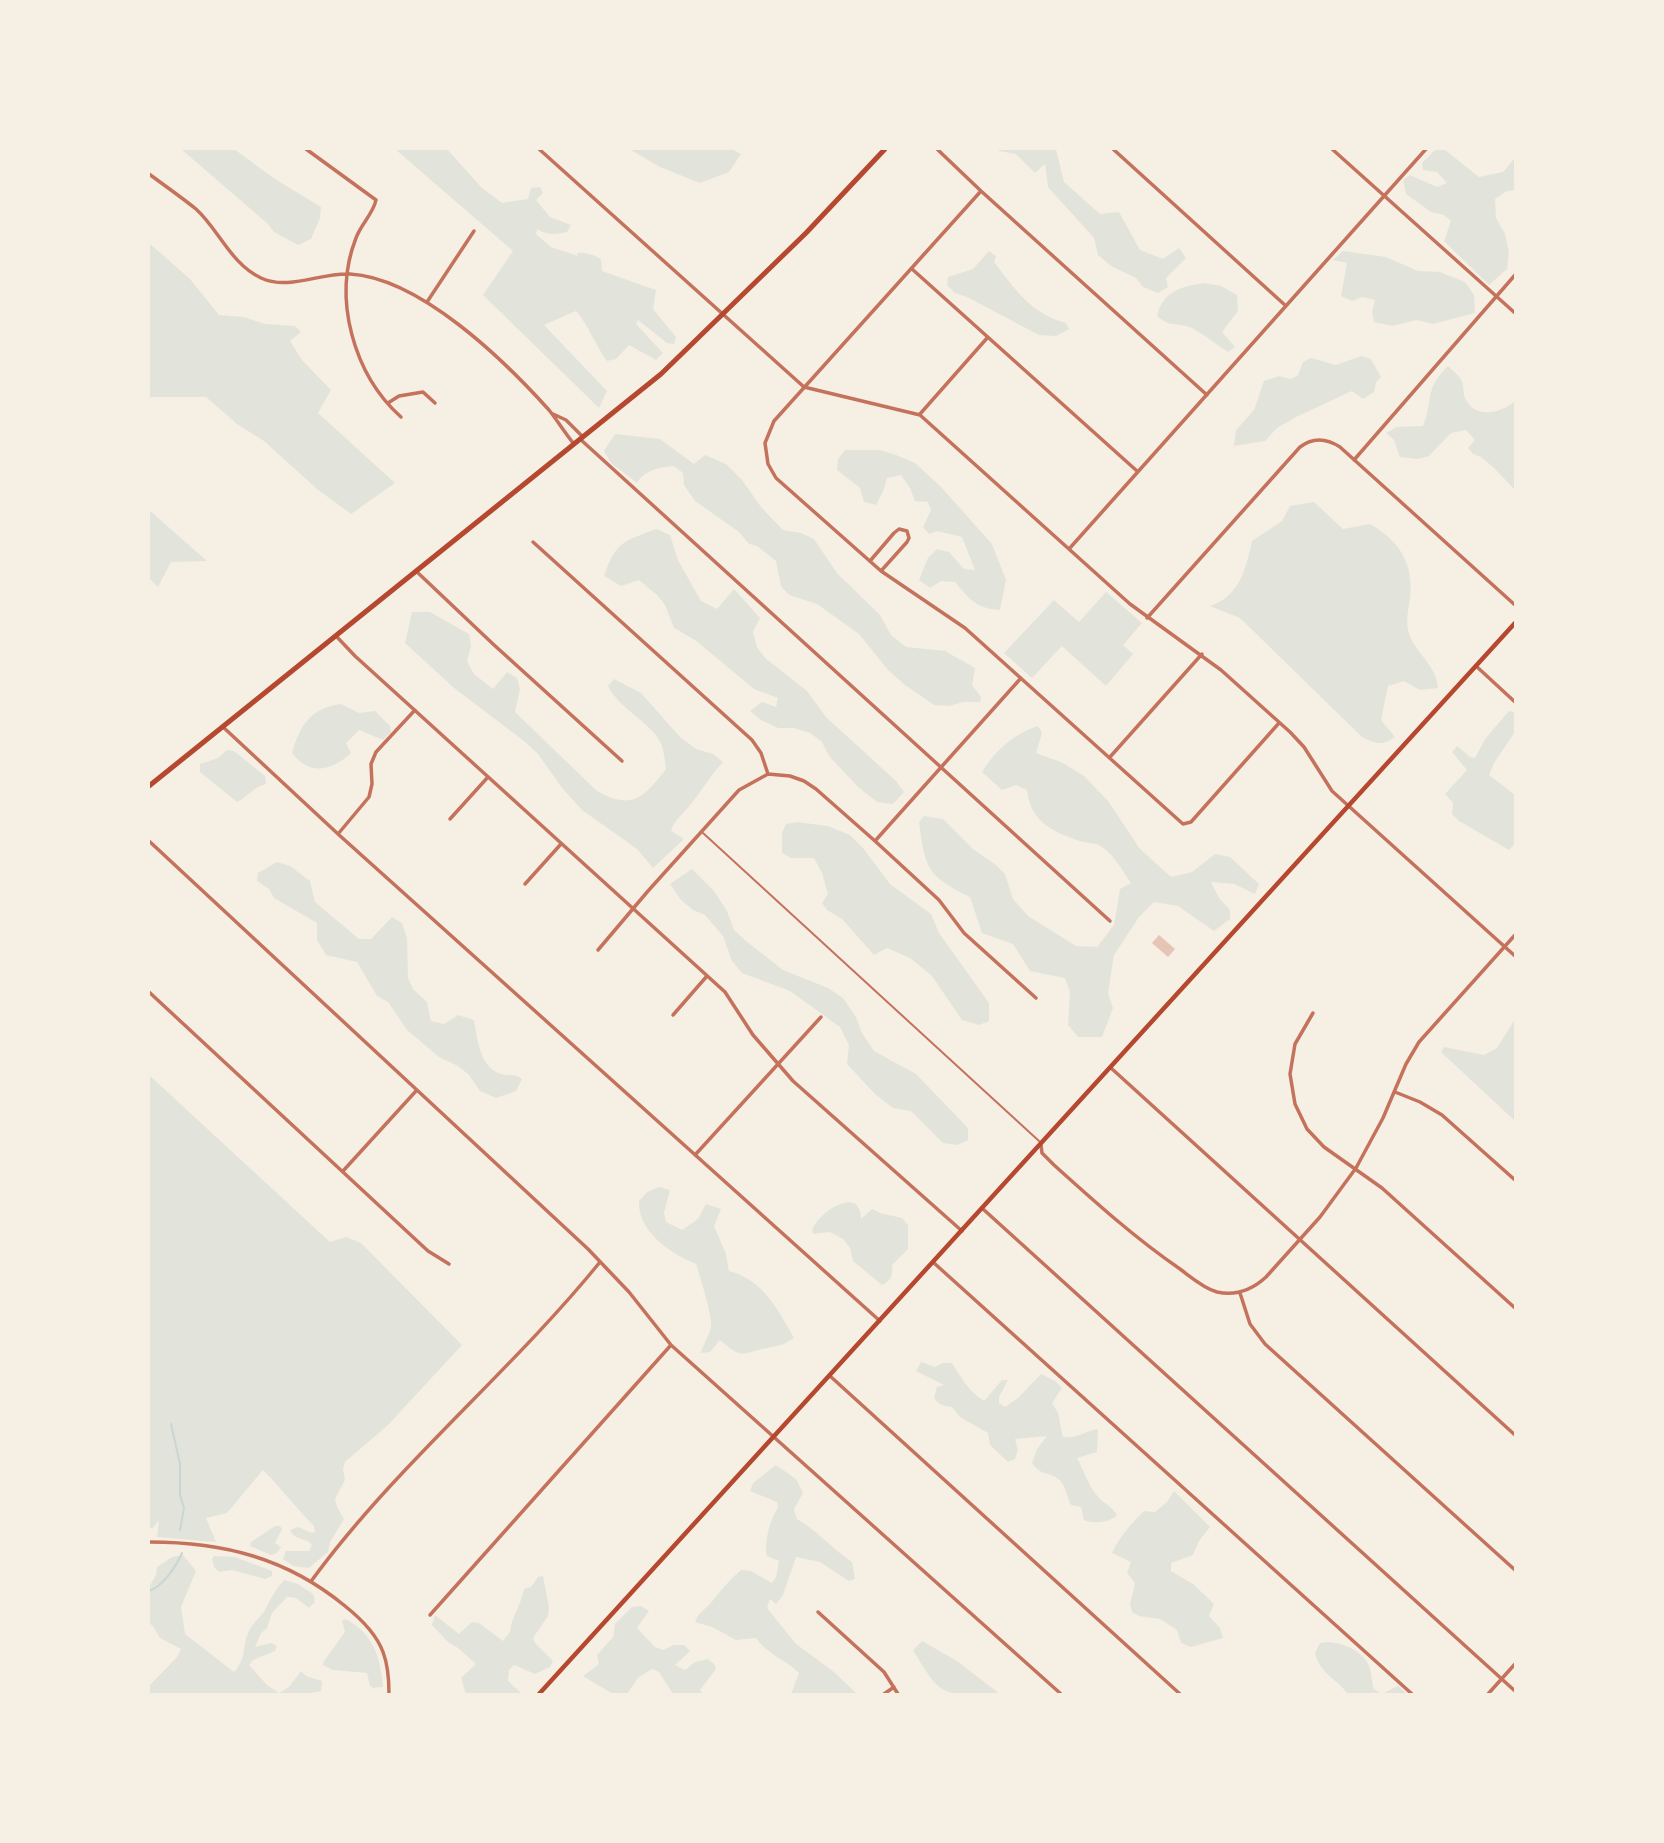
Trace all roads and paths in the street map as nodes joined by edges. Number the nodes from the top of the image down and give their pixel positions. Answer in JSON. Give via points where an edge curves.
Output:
{"nodes":[{"id":1,"x":306,"y":149,"type":"edge"},
{"id":2,"x":540,"y":149,"type":"edge"},
{"id":3,"x":885,"y":149,"type":"edge"},
{"id":4,"x":937,"y":149,"type":"edge"},
{"id":5,"x":1113,"y":149,"type":"edge"},
{"id":6,"x":1332,"y":149,"type":"edge"},
{"id":7,"x":1426,"y":149,"type":"edge"},
{"id":8,"x":149,"y":174,"type":"edge"},
{"id":9,"x":981,"y":191,"type":"junction"},
{"id":10,"x":1384,"y":196,"type":"junction"},
{"id":11,"x":474,"y":231,"type":"dead end"},
{"id":12,"x":912,"y":269,"type":"junction"},
{"id":13,"x":349,"y":274,"type":"junction"},
{"id":14,"x":1515,"y":275,"type":"edge"},
{"id":15,"x":1496,"y":296,"type":"junction"},
{"id":16,"x":427,"y":302,"type":"junction"},
{"id":17,"x":1286,"y":306,"type":"junction"},
{"id":18,"x":1515,"y":313,"type":"edge"},
{"id":19,"x":723,"y":315,"type":"junction"},
{"id":20,"x":988,"y":337,"type":"junction"},
{"id":21,"x":804,"y":387,"type":"junction"},
{"id":22,"x":1207,"y":395,"type":"junction"},
{"id":23,"x":387,"y":403,"type":"junction"},
{"id":24,"x":435,"y":403,"type":"dead end"},
{"id":25,"x":552,"y":413,"type":"junction"},
{"id":26,"x":920,"y":415,"type":"junction"},
{"id":27,"x":401,"y":417,"type":"dead end"},
{"id":28,"x":581,"y":438,"type":"junction"},
{"id":29,"x":574,"y":444,"type":"junction"},
{"id":30,"x":1354,"y":460,"type":"junction"},
{"id":31,"x":1137,"y":471,"type":"junction"},
{"id":32,"x":533,"y":542,"type":"dead end"},
{"id":33,"x":1069,"y":549,"type":"junction"},
{"id":34,"x":869,"y":561,"type":"junction"},
{"id":35,"x":416,"y":571,"type":"junction"},
{"id":36,"x":881,"y":571,"type":"junction"},
{"id":37,"x":1514,"y":604,"type":"edge"},
{"id":38,"x":1147,"y":618,"type":"junction"},
{"id":39,"x":1515,"y":623,"type":"edge"},
{"id":40,"x":336,"y":636,"type":"junction"},
{"id":41,"x":1202,"y":654,"type":"junction"},
{"id":42,"x":1476,"y":666,"type":"junction"},
{"id":43,"x":1021,"y":678,"type":"junction"},
{"id":44,"x":1515,"y":702,"type":"edge"},
{"id":45,"x":415,"y":710,"type":"junction"},
{"id":46,"x":1280,"y":723,"type":"junction"},
{"id":47,"x":223,"y":727,"type":"junction"},
{"id":48,"x":1110,"y":757,"type":"junction"},
{"id":49,"x":622,"y":761,"type":"dead end"},
{"id":50,"x":941,"y":768,"type":"junction"},
{"id":51,"x":768,"y":774,"type":"junction"},
{"id":52,"x":488,"y":777,"type":"junction"},
{"id":53,"x":149,"y":786,"type":"edge"},
{"id":54,"x":1349,"y":806,"type":"junction"},
{"id":55,"x":450,"y":819,"type":"dead end"},
{"id":56,"x":702,"y":832,"type":"junction"},
{"id":57,"x":338,"y":834,"type":"junction"},
{"id":58,"x":149,"y":841,"type":"edge"},
{"id":59,"x":875,"y":841,"type":"junction"},
{"id":60,"x":561,"y":844,"type":"junction"},
{"id":61,"x":525,"y":884,"type":"dead end"},
{"id":62,"x":634,"y":909,"type":"junction"},
{"id":63,"x":1110,"y":921,"type":"dead end"},
{"id":64,"x":1515,"y":935,"type":"edge"},
{"id":65,"x":1505,"y":947,"type":"junction"},
{"id":66,"x":598,"y":950,"type":"dead end"},
{"id":67,"x":1515,"y":956,"type":"edge"},
{"id":68,"x":708,"y":976,"type":"junction"},
{"id":69,"x":149,"y":992,"type":"edge"},
{"id":70,"x":1036,"y":998,"type":"dead end"},
{"id":71,"x":1313,"y":1013,"type":"dead end"},
{"id":72,"x":673,"y":1015,"type":"dead end"},
{"id":73,"x":821,"y":1017,"type":"dead end"},
{"id":74,"x":779,"y":1065,"type":"junction"},
{"id":75,"x":1111,"y":1069,"type":"junction"},
{"id":76,"x":416,"y":1091,"type":"junction"},
{"id":77,"x":1395,"y":1092,"type":"junction"},
{"id":78,"x":1041,"y":1145,"type":"junction"},
{"id":79,"x":695,"y":1155,"type":"junction"},
{"id":80,"x":1356,"y":1168,"type":"junction"},
{"id":81,"x":343,"y":1171,"type":"junction"},
{"id":82,"x":1515,"y":1180,"type":"edge"},
{"id":83,"x":983,"y":1209,"type":"junction"},
{"id":84,"x":962,"y":1231,"type":"junction"},
{"id":85,"x":1300,"y":1240,"type":"junction"},
{"id":86,"x":600,"y":1262,"type":"junction"},
{"id":87,"x":934,"y":1263,"type":"junction"},
{"id":88,"x":449,"y":1264,"type":"dead end"},
{"id":89,"x":1240,"y":1293,"type":"junction"},
{"id":90,"x":1515,"y":1308,"type":"edge"},
{"id":91,"x":880,"y":1321,"type":"junction"},
{"id":92,"x":671,"y":1345,"type":"junction"},
{"id":93,"x":830,"y":1376,"type":"junction"},
{"id":94,"x":1515,"y":1435,"type":"edge"},
{"id":95,"x":775,"y":1436,"type":"junction"},
{"id":96,"x":149,"y":1542,"type":"edge"},
{"id":97,"x":1515,"y":1570,"type":"edge"},
{"id":98,"x":312,"y":1580,"type":"junction"},
{"id":99,"x":818,"y":1612,"type":"dead end"},
{"id":100,"x":430,"y":1615,"type":"dead end"},
{"id":101,"x":1515,"y":1664,"type":"edge"},
{"id":102,"x":1503,"y":1679,"type":"junction"},
{"id":103,"x":894,"y":1687,"type":"junction"},
{"id":104,"x":1515,"y":1690,"type":"edge"},
{"id":105,"x":389,"y":1694,"type":"edge"},
{"id":106,"x":539,"y":1694,"type":"edge"},
{"id":107,"x":884,"y":1694,"type":"edge"},
{"id":108,"x":898,"y":1694,"type":"edge"},
{"id":109,"x":1061,"y":1694,"type":"edge"},
{"id":110,"x":1180,"y":1694,"type":"edge"},
{"id":111,"x":1412,"y":1694,"type":"edge"},
{"id":112,"x":1488,"y":1694,"type":"edge"}],
"edges":[{"from":1,"to":13,"type":"street","via":[[376,200],[356,238]]},
{"from":2,"to":19,"type":"street"},
{"from":3,"to":19,"type":"main road"},
{"from":4,"to":9,"type":"street"},
{"from":5,"to":17,"type":"street"},
{"from":6,"to":10,"type":"street"},
{"from":7,"to":10,"type":"street"},
{"from":8,"to":13,"type":"street","via":[[196,209],[251,273],[264,279],[295,281]]},
{"from":9,"to":12,"type":"street"},
{"from":9,"to":22,"type":"street"},
{"from":10,"to":15,"type":"street"},
{"from":10,"to":17,"type":"street"},
{"from":11,"to":16,"type":"street"},
{"from":12,"to":20,"type":"street"},
{"from":12,"to":21,"type":"street"},
{"from":13,"to":16,"type":"street","via":[[399,288]]},
{"from":13,"to":23,"type":"street","via":[[348,309],[354,343],[361,363]]},
{"from":14,"to":15,"type":"street"},
{"from":15,"to":18,"type":"street"},
{"from":15,"to":30,"type":"street"},
{"from":16,"to":25,"type":"street","via":[[500,360]]},
{"from":17,"to":22,"type":"street"},
{"from":19,"to":21,"type":"street"},
{"from":19,"to":28,"type":"main road","via":[[661,374]]},
{"from":20,"to":26,"type":"street"},
{"from":20,"to":31,"type":"street"},
{"from":21,"to":26,"type":"street"},
{"from":21,"to":34,"type":"street","via":[[770,428],[765,443],[768,464],[776,478]]},
{"from":22,"to":31,"type":"street"},
{"from":23,"to":24,"type":"street","via":[[423,392]]},
{"from":23,"to":27,"type":"street"},
{"from":25,"to":28,"type":"street","via":[[566,420]]},
{"from":25,"to":29,"type":"street"},
{"from":26,"to":33,"type":"street"},
{"from":28,"to":29,"type":"main road"},
{"from":28,"to":50,"type":"street"},
{"from":29,"to":35,"type":"main road"},
{"from":30,"to":37,"type":"street"},
{"from":30,"to":38,"type":"street","via":[[1324,440],[1300,447]]},
{"from":31,"to":33,"type":"street"},
{"from":32,"to":51,"type":"street","via":[[752,740]]},
{"from":33,"to":38,"type":"street"},
{"from":34,"to":36,"type":"street"},
{"from":34,"to":36,"type":"street","via":[[899,529],[907,531],[907,542]]},
{"from":35,"to":40,"type":"main road"},
{"from":35,"to":49,"type":"street"},
{"from":36,"to":43,"type":"street","via":[[965,628]]},
{"from":38,"to":41,"type":"street"},
{"from":39,"to":42,"type":"main road"},
{"from":40,"to":45,"type":"street"},
{"from":40,"to":47,"type":"main road"},
{"from":41,"to":46,"type":"street"},
{"from":41,"to":48,"type":"street"},
{"from":42,"to":44,"type":"street"},
{"from":42,"to":54,"type":"main road"},
{"from":43,"to":48,"type":"street"},
{"from":43,"to":50,"type":"street"},
{"from":45,"to":52,"type":"street"},
{"from":45,"to":57,"type":"street","via":[[376,752],[369,797]]},
{"from":46,"to":48,"type":"street","via":[[1188,824],[1180,822]]},
{"from":46,"to":54,"type":"street","via":[[1304,747],[1325,783]]},
{"from":47,"to":53,"type":"main road"},
{"from":47,"to":57,"type":"street"},
{"from":50,"to":59,"type":"street"},
{"from":50,"to":63,"type":"street"},
{"from":51,"to":56,"type":"street","via":[[739,790]]},
{"from":51,"to":59,"type":"street","via":[[794,776],[808,783]]},
{"from":52,"to":55,"type":"street"},
{"from":52,"to":60,"type":"street"},
{"from":54,"to":65,"type":"street"},
{"from":54,"to":75,"type":"main road"},
{"from":56,"to":62,"type":"street"},
{"from":56,"to":78,"type":"lane"},
{"from":57,"to":79,"type":"street"},
{"from":58,"to":76,"type":"street"},
{"from":59,"to":70,"type":"street","via":[[939,900],[964,933]]},
{"from":60,"to":61,"type":"street"},
{"from":60,"to":62,"type":"street"},
{"from":62,"to":66,"type":"street"},
{"from":62,"to":68,"type":"street"},
{"from":64,"to":65,"type":"street"},
{"from":65,"to":67,"type":"street"},
{"from":65,"to":77,"type":"street","via":[[1419,1042]]},
{"from":68,"to":72,"type":"street"},
{"from":68,"to":74,"type":"street"},
{"from":69,"to":81,"type":"street"},
{"from":71,"to":80,"type":"street","via":[[1291,1061],[1295,1104],[1313,1137]]},
{"from":73,"to":74,"type":"street"},
{"from":74,"to":79,"type":"street"},
{"from":74,"to":84,"type":"street"},
{"from":75,"to":78,"type":"main road"},
{"from":75,"to":85,"type":"street"},
{"from":76,"to":81,"type":"street"},
{"from":76,"to":86,"type":"street"},
{"from":77,"to":80,"type":"street"},
{"from":77,"to":82,"type":"street","via":[[1442,1115]]},
{"from":78,"to":83,"type":"main road"},
{"from":78,"to":89,"type":"street","via":[[1042,1153],[1054,1165],[1157,1253],[1208,1288]]},
{"from":79,"to":91,"type":"street"},
{"from":80,"to":85,"type":"street"},
{"from":80,"to":90,"type":"street"},
{"from":81,"to":88,"type":"street","via":[[428,1251]]},
{"from":83,"to":84,"type":"main road"},
{"from":83,"to":102,"type":"street"},
{"from":84,"to":87,"type":"main road"},
{"from":85,"to":89,"type":"street","via":[[1259,1284]]},
{"from":85,"to":94,"type":"street"},
{"from":86,"to":92,"type":"street"},
{"from":86,"to":98,"type":"street","via":[[359,1520]]},
{"from":87,"to":91,"type":"main road"},
{"from":87,"to":111,"type":"street"},
{"from":89,"to":97,"type":"street","via":[[1250,1324],[1265,1344]]},
{"from":91,"to":93,"type":"main road"},
{"from":92,"to":95,"type":"street"},
{"from":92,"to":100,"type":"street"},
{"from":93,"to":95,"type":"main road"},
{"from":93,"to":110,"type":"street"},
{"from":95,"to":106,"type":"main road"},
{"from":95,"to":109,"type":"street"},
{"from":96,"to":98,"type":"street","via":[[235,1550]]},
{"from":98,"to":105,"type":"street","via":[[372,1632],[383,1652]]},
{"from":99,"to":103,"type":"street","via":[[884,1672]]},
{"from":101,"to":102,"type":"street"},
{"from":102,"to":104,"type":"street"},
{"from":102,"to":112,"type":"street"},
{"from":103,"to":107,"type":"street"},
{"from":103,"to":108,"type":"street"}]}
